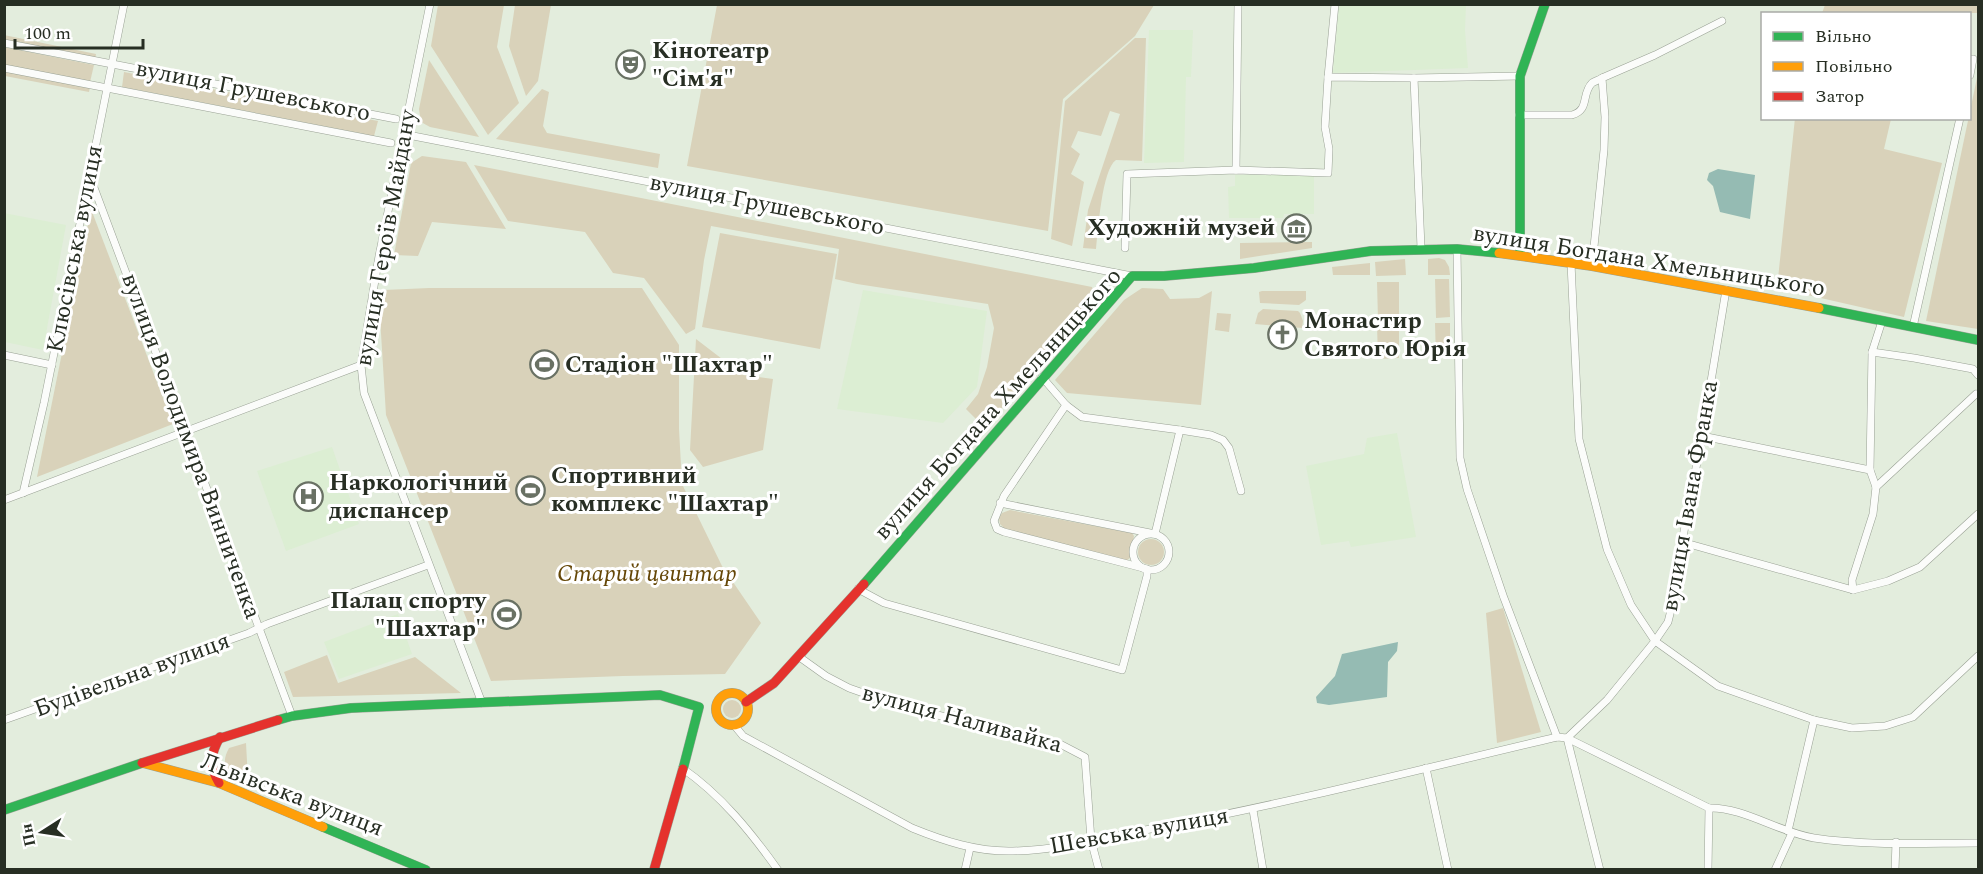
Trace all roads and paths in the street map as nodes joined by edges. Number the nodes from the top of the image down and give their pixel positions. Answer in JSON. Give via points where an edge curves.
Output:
{"nodes":[{"id":1,"x":124,"y":4,"type":"edge"},
{"id":2,"x":430,"y":4,"type":"edge"},
{"id":3,"x":1239,"y":4,"type":"edge"},
{"id":4,"x":1335,"y":4,"type":"edge"},
{"id":5,"x":1545,"y":4,"type":"edge"},
{"id":6,"x":1722,"y":21,"type":"dead end"},
{"id":7,"x":4,"y":43,"type":"edge"},
{"id":8,"x":1973,"y":59,"type":"dead end"},
{"id":9,"x":111,"y":64,"type":"junction"},
{"id":10,"x":4,"y":68,"type":"edge"},
{"id":11,"x":1971,"y":70,"type":"edge"},
{"id":12,"x":1520,"y":76,"type":"junction"},
{"id":13,"x":1328,"y":77,"type":"junction"},
{"id":14,"x":1414,"y":78,"type":"junction"},
{"id":15,"x":1602,"y":78,"type":"junction"},
{"id":16,"x":107,"y":89,"type":"junction"},
{"id":17,"x":1519,"y":115,"type":"junction"},
{"id":18,"x":396,"y":119,"type":"dead end"},
{"id":19,"x":1960,"y":120,"type":"edge"},
{"id":20,"x":403,"y":134,"type":"junction"},
{"id":21,"x":391,"y":143,"type":"dead end"},
{"id":22,"x":1236,"y":170,"type":"junction"},
{"id":23,"x":90,"y":177,"type":"junction"},
{"id":24,"x":1125,"y":248,"type":"dead end"},
{"id":25,"x":1421,"y":249,"type":"junction"},
{"id":26,"x":1457,"y":249,"type":"junction"},
{"id":27,"x":1521,"y":255,"type":"junction"},
{"id":28,"x":1571,"y":263,"type":"junction"},
{"id":29,"x":1592,"y":266,"type":"junction"},
{"id":30,"x":1132,"y":276,"type":"junction"},
{"id":31,"x":1726,"y":290,"type":"junction"},
{"id":32,"x":1882,"y":321,"type":"junction"},
{"id":33,"x":1913,"y":327,"type":"junction"},
{"id":34,"x":1978,"y":340,"type":"edge"},
{"id":35,"x":1872,"y":352,"type":"junction"},
{"id":36,"x":4,"y":355,"type":"edge"},
{"id":37,"x":52,"y":365,"type":"junction"},
{"id":38,"x":361,"y":365,"type":"junction"},
{"id":39,"x":1978,"y":375,"type":"edge"},
{"id":40,"x":1042,"y":377,"type":"junction"},
{"id":41,"x":1978,"y":393,"type":"edge"},
{"id":42,"x":1066,"y":405,"type":"junction"},
{"id":43,"x":1180,"y":430,"type":"junction"},
{"id":44,"x":185,"y":431,"type":"junction"},
{"id":45,"x":1702,"y":436,"type":"junction"},
{"id":46,"x":1870,"y":471,"type":"junction"},
{"id":47,"x":1876,"y":487,"type":"junction"},
{"id":48,"x":1241,"y":491,"type":"dead end"},
{"id":49,"x":23,"y":494,"type":"junction"},
{"id":50,"x":4,"y":500,"type":"edge"},
{"id":51,"x":1000,"y":503,"type":"junction"},
{"id":52,"x":1978,"y":514,"type":"edge"},
{"id":53,"x":1155,"y":534,"type":"junction"},
{"id":54,"x":1682,"y":542,"type":"junction"},
{"id":55,"x":428,"y":564,"type":"junction"},
{"id":56,"x":1147,"y":569,"type":"junction"},
{"id":57,"x":858,"y":589,"type":"junction"},
{"id":58,"x":1854,"y":590,"type":"junction"},
{"id":59,"x":259,"y":628,"type":"junction"},
{"id":60,"x":1655,"y":641,"type":"junction"},
{"id":61,"x":798,"y":656,"type":"junction"},
{"id":62,"x":1978,"y":656,"type":"edge"},
{"id":63,"x":746,"y":702,"type":"junction"},
{"id":64,"x":482,"y":704,"type":"junction"},
{"id":65,"x":716,"y":706,"type":"junction"},
{"id":66,"x":699,"y":707,"type":"junction"},
{"id":67,"x":292,"y":716,"type":"junction"},
{"id":68,"x":4,"y":720,"type":"edge"},
{"id":69,"x":1814,"y":720,"type":"junction"},
{"id":70,"x":734,"y":725,"type":"junction"},
{"id":71,"x":220,"y":737,"type":"junction"},
{"id":72,"x":1557,"y":737,"type":"junction"},
{"id":73,"x":1567,"y":738,"type":"junction"},
{"id":74,"x":142,"y":763,"type":"junction"},
{"id":75,"x":682,"y":768,"type":"junction"},
{"id":76,"x":1426,"y":768,"type":"junction"},
{"id":77,"x":219,"y":783,"type":"junction"},
{"id":78,"x":1708,"y":808,"type":"junction"},
{"id":79,"x":4,"y":810,"type":"edge"},
{"id":80,"x":1253,"y":810,"type":"junction"},
{"id":81,"x":1790,"y":832,"type":"junction"},
{"id":82,"x":1091,"y":840,"type":"junction"},
{"id":83,"x":1896,"y":842,"type":"junction"},
{"id":84,"x":1978,"y":843,"type":"edge"},
{"id":85,"x":970,"y":848,"type":"junction"},
{"id":86,"x":426,"y":870,"type":"edge"},
{"id":87,"x":654,"y":870,"type":"edge"},
{"id":88,"x":778,"y":870,"type":"edge"},
{"id":89,"x":965,"y":870,"type":"edge"},
{"id":90,"x":1099,"y":870,"type":"edge"},
{"id":91,"x":1263,"y":870,"type":"edge"},
{"id":92,"x":1448,"y":870,"type":"edge"},
{"id":93,"x":1600,"y":870,"type":"edge"},
{"id":94,"x":1708,"y":870,"type":"edge"},
{"id":95,"x":1775,"y":870,"type":"edge"},
{"id":96,"x":1895,"y":870,"type":"edge"}],
"edges":[{"from":1,"to":9,"type":"street","name":"Клюсівська вулиця"},
{"from":2,"to":20,"type":"street","name":"вулиця Героїв Майдану"},
{"from":3,"to":22,"type":"street"},
{"from":4,"to":13,"type":"street"},
{"from":5,"to":12,"type":"main road"},
{"from":6,"to":15,"type":"street"},
{"from":7,"to":9,"type":"street","name":"вулиця Грушевського"},
{"from":8,"to":11,"type":"street"},
{"from":9,"to":16,"type":"street","name":"Клюсівська вулиця"},
{"from":9,"to":18,"type":"street","name":"вулиця Грушевського"},
{"from":10,"to":16,"type":"street","name":"вулиця Грушевського"},
{"from":12,"to":14,"type":"street"},
{"from":12,"to":17,"type":"main road"},
{"from":13,"to":14,"type":"street"},
{"from":13,"to":22,"type":"street","via":[[1328,172]]},
{"from":14,"to":25,"type":"street"},
{"from":15,"to":17,"type":"street","via":[[1592,83],[1579,113]]},
{"from":15,"to":29,"type":"street","via":[[1604,150]]},
{"from":16,"to":21,"type":"street","name":"вулиця Грушевського"},
{"from":16,"to":23,"type":"street","name":"Клюсівська вулиця"},
{"from":17,"to":27,"type":"main road"},
{"from":19,"to":33,"type":"street"},
{"from":20,"to":30,"type":"street","name":"вулиця Грушевського"},
{"from":20,"to":38,"type":"street","name":"вулиця Героїв Майдану"},
{"from":22,"to":24,"type":"street","via":[[1127,174]]},
{"from":23,"to":37,"type":"street","name":"Клюсівська вулиця"},
{"from":23,"to":44,"type":"street","name":"вулиця Володимира Винниченка"},
{"from":25,"to":26,"type":"main road","name":"вулиця Богдана Хмельницького"},
{"from":25,"to":30,"type":"main road","name":"вулиця Богдана Хмельницького"},
{"from":26,"to":27,"type":"main road","name":"вулиця Богдана Хмельницького"},
{"from":26,"to":72,"type":"street","via":[[1460,458],[1504,598]]},
{"from":27,"to":28,"type":"main road","name":"вулиця Богдана Хмельницького"},
{"from":28,"to":29,"type":"main road","name":"вулиця Богдана Хмельницького"},
{"from":28,"to":60,"type":"street","via":[[1579,440],[1607,549],[1631,605]]},
{"from":29,"to":31,"type":"main road","name":"вулиця Богдана Хмельницького"},
{"from":30,"to":40,"type":"main road","name":"вулиця Богдана Хмельницького"},
{"from":31,"to":32,"type":"main road","name":"вулиця Богдана Хмельницького"},
{"from":31,"to":45,"type":"street","name":"вулиця Івана Франка"},
{"from":32,"to":33,"type":"main road","name":"вулиця Богдана Хмельницького"},
{"from":32,"to":35,"type":"street"},
{"from":33,"to":34,"type":"main road","name":"вулиця Богдана Хмельницького"},
{"from":35,"to":39,"type":"street","via":[[1973,369]]},
{"from":35,"to":46,"type":"street"},
{"from":36,"to":37,"type":"street"},
{"from":37,"to":49,"type":"street","name":"Клюсівська вулиця"},
{"from":38,"to":44,"type":"street"},
{"from":38,"to":55,"type":"street","name":"вулиця Героїв Майдану","via":[[364,393]]},
{"from":40,"to":42,"type":"street"},
{"from":40,"to":57,"type":"main road","name":"вулиця Богдана Хмельницького"},
{"from":41,"to":47,"type":"street"},
{"from":42,"to":43,"type":"street","via":[[1082,417]]},
{"from":42,"to":51,"type":"street"},
{"from":43,"to":48,"type":"street","via":[[1223,440]]},
{"from":43,"to":53,"type":"street"},
{"from":44,"to":49,"type":"street"},
{"from":44,"to":59,"type":"street","name":"вулиця Володимира Винниченка"},
{"from":45,"to":46,"type":"street"},
{"from":45,"to":54,"type":"street","name":"вулиця Івана Франка"},
{"from":46,"to":47,"type":"street"},
{"from":47,"to":58,"type":"street","via":[[1873,514],[1852,580]]},
{"from":49,"to":50,"type":"street"},
{"from":51,"to":53,"type":"street"},
{"from":51,"to":56,"type":"street","via":[[994,521],[997,529]]},
{"from":52,"to":58,"type":"street","via":[[1920,567],[1896,579]]},
{"from":53,"to":56,"type":"street","via":[[1141,536],[1133,548],[1136,561]]},
{"from":53,"to":56,"type":"street","via":[[1167,543],[1169,553],[1160,568]]},
{"from":54,"to":58,"type":"street"},
{"from":54,"to":60,"type":"street","name":"вулиця Івана Франка","via":[[1668,622]]},
{"from":55,"to":59,"type":"street","name":"Будівельна вулиця"},
{"from":55,"to":64,"type":"street","name":"вулиця Героїв Майдану"},
{"from":56,"to":57,"type":"street","via":[[1122,670],[884,603]]},
{"from":57,"to":61,"type":"main road","name":"вулиця Богдана Хмельницького"},
{"from":59,"to":67,"type":"street","name":"вулиця Володимира Винниченка"},
{"from":59,"to":68,"type":"street","name":"Будівельна вулиця"},
{"from":60,"to":69,"type":"street","via":[[1718,686]]},
{"from":60,"to":73,"type":"street","name":"вулиця Івана Франка","via":[[1607,700]]},
{"from":61,"to":63,"type":"main road","name":"вулиця Богдана Хмельницького","via":[[774,683]]},
{"from":61,"to":82,"type":"street","name":"вулиця Наливайка","via":[[849,688],[900,706],[1075,750],[1085,757]]},
{"from":62,"to":69,"type":"street","via":[[1913,717],[1885,726],[1852,728]]},
{"from":63,"to":65,"type":"main road","via":[[730,693]]},
{"from":63,"to":70,"type":"main road","via":[[746,716]]},
{"from":64,"to":66,"type":"main road","via":[[660,695]]},
{"from":64,"to":67,"type":"main road","via":[[351,708]]},
{"from":65,"to":66,"type":"main road"},
{"from":65,"to":70,"type":"main road","via":[[720,720]]},
{"from":66,"to":75,"type":"main road"},
{"from":67,"to":71,"type":"main road"},
{"from":69,"to":81,"type":"street"},
{"from":70,"to":85,"type":"street","name":"Шевська вулиця","via":[[743,736],[912,828]]},
{"from":71,"to":74,"type":"main road"},
{"from":71,"to":77,"type":"main road","via":[[211,761]]},
{"from":72,"to":73,"type":"street","name":"Шевська вулиця"},
{"from":72,"to":76,"type":"street","name":"Шевська вулиця"},
{"from":73,"to":78,"type":"street"},
{"from":73,"to":93,"type":"street"},
{"from":74,"to":77,"type":"main road","name":"Львівська вулиця"},
{"from":74,"to":79,"type":"main road"},
{"from":75,"to":87,"type":"main road"},
{"from":75,"to":88,"type":"street","via":[[727,805]]},
{"from":76,"to":80,"type":"street","name":"Шевська вулиця"},
{"from":76,"to":92,"type":"street"},
{"from":77,"to":86,"type":"main road","name":"Львівська вулиця"},
{"from":78,"to":81,"type":"street","via":[[1723,808]]},
{"from":78,"to":94,"type":"street"},
{"from":80,"to":82,"type":"street","name":"Шевська вулиця"},
{"from":80,"to":91,"type":"street"},
{"from":81,"to":83,"type":"street","via":[[1855,843]]},
{"from":81,"to":95,"type":"street"},
{"from":82,"to":85,"type":"street","name":"Шевська вулиця","via":[[1011,851]]},
{"from":82,"to":90,"type":"street"},
{"from":83,"to":84,"type":"street"},
{"from":83,"to":96,"type":"street"},
{"from":85,"to":89,"type":"street"}]}
